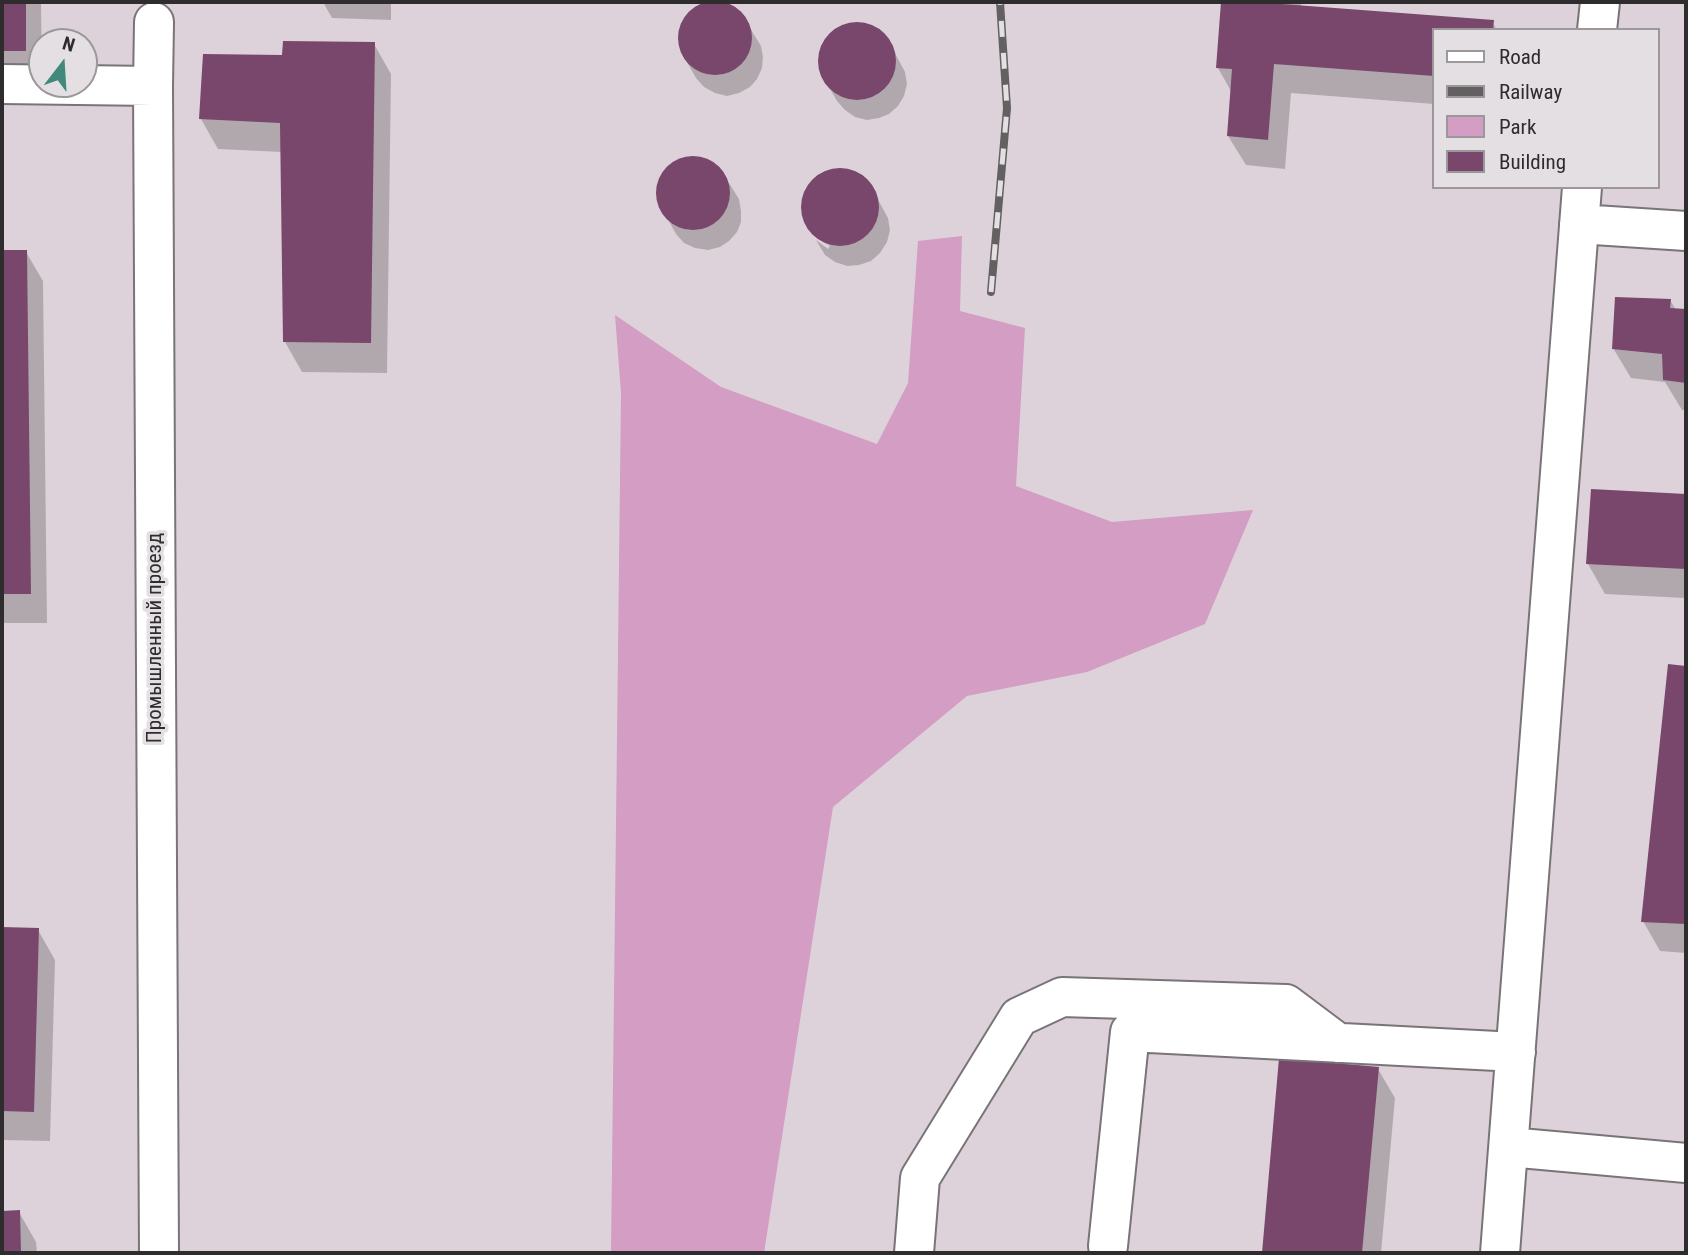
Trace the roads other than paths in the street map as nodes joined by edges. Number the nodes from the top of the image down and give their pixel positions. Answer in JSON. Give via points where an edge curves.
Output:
{"nodes":[{"id":1,"x":1600,"y":2,"type":"edge"},
{"id":2,"x":154,"y":22,"type":"dead end"},
{"id":3,"x":1597,"y":28,"type":"edge"},
{"id":4,"x":2,"y":84,"type":"edge"},
{"id":5,"x":153,"y":86,"type":"junction"},
{"id":6,"x":1581,"y":206,"type":"edge"},
{"id":7,"x":1686,"y":231,"type":"edge"},
{"id":8,"x":1338,"y":1042,"type":"junction"},
{"id":9,"x":1516,"y":1052,"type":"junction"},
{"id":10,"x":1508,"y":1147,"type":"junction"},
{"id":11,"x":1686,"y":1163,"type":"edge"},
{"id":12,"x":1108,"y":1245,"type":"dead end"},
{"id":13,"x":159,"y":1253,"type":"edge"},
{"id":14,"x":914,"y":1253,"type":"edge"},
{"id":15,"x":1500,"y":1253,"type":"edge"}],
"edges":[{"from":1,"to":3,"type":"street"},
{"from":2,"to":5,"type":"street","name":"Промышленный проезд"},
{"from":4,"to":5,"type":"street"},
{"from":5,"to":13,"type":"street","name":"Промышленный проезд"},
{"from":6,"to":7,"type":"street"},
{"from":6,"to":9,"type":"street"},
{"from":8,"to":9,"type":"street"},
{"from":8,"to":12,"type":"street","via":[[1130,1032]]},
{"from":8,"to":14,"type":"street","via":[[1286,1004],[1062,997],[1019,1017],[920,1178]]},
{"from":9,"to":10,"type":"street"},
{"from":10,"to":11,"type":"street"},
{"from":10,"to":15,"type":"street"}]}
